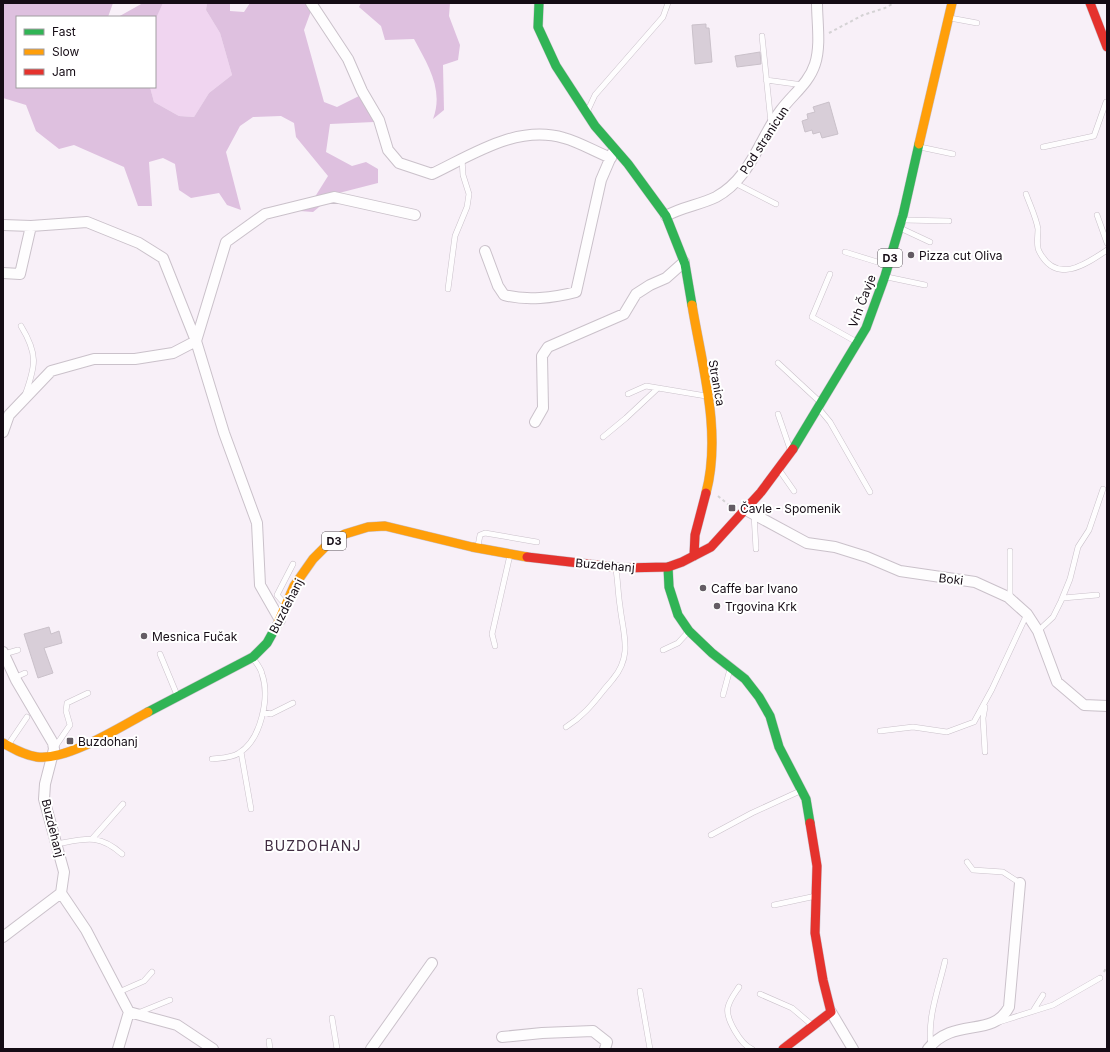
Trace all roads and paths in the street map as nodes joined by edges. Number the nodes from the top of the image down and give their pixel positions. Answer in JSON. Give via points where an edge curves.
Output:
{"nodes":[{"id":1,"x":311,"y":3,"type":"edge"},
{"id":2,"x":539,"y":3,"type":"edge"},
{"id":3,"x":668,"y":3,"type":"edge"},
{"id":4,"x":817,"y":3,"type":"edge"},
{"id":5,"x":894,"y":3,"type":"edge"},
{"id":6,"x":952,"y":3,"type":"edge"},
{"id":7,"x":1090,"y":3,"type":"edge"},
{"id":8,"x":949,"y":18,"type":"junction"},
{"id":9,"x":977,"y":23,"type":"dead end"},
{"id":10,"x":762,"y":36,"type":"dead end"},
{"id":11,"x":817,"y":40,"type":"junction"},
{"id":12,"x":1107,"y":47,"type":"edge"},
{"id":13,"x":766,"y":80,"type":"junction"},
{"id":14,"x":804,"y":85,"type":"junction"},
{"id":15,"x":1106,"y":102,"type":"dead end"},
{"id":16,"x":586,"y":113,"type":"junction"},
{"id":17,"x":771,"y":125,"type":"junction"},
{"id":18,"x":919,"y":146,"type":"junction"},
{"id":19,"x":1043,"y":148,"type":"dead end"},
{"id":20,"x":613,"y":153,"type":"junction"},
{"id":21,"x":953,"y":154,"type":"dead end"},
{"id":22,"x":462,"y":159,"type":"junction"},
{"id":23,"x":735,"y":183,"type":"junction"},
{"id":24,"x":1026,"y":194,"type":"dead end"},
{"id":25,"x":776,"y":204,"type":"dead end"},
{"id":26,"x":415,"y":215,"type":"dead end"},
{"id":27,"x":1097,"y":215,"type":"dead end"},
{"id":28,"x":666,"y":216,"type":"junction"},
{"id":29,"x":949,"y":221,"type":"dead end"},
{"id":30,"x":900,"y":224,"type":"junction"},
{"id":31,"x":3,"y":225,"type":"edge"},
{"id":32,"x":31,"y":226,"type":"junction"},
{"id":33,"x":930,"y":242,"type":"dead end"},
{"id":34,"x":1107,"y":242,"type":"edge"},
{"id":35,"x":1107,"y":250,"type":"edge"},
{"id":36,"x":485,"y":251,"type":"dead end"},
{"id":37,"x":844,"y":252,"type":"dead end"},
{"id":38,"x":684,"y":262,"type":"junction"},
{"id":39,"x":888,"y":265,"type":"junction"},
{"id":40,"x":3,"y":273,"type":"edge"},
{"id":41,"x":830,"y":274,"type":"dead end"},
{"id":42,"x":885,"y":276,"type":"junction"},
{"id":43,"x":925,"y":285,"type":"dead end"},
{"id":44,"x":448,"y":289,"type":"dead end"},
{"id":45,"x":21,"y":326,"type":"dead end"},
{"id":46,"x":196,"y":342,"type":"junction"},
{"id":47,"x":858,"y":343,"type":"junction"},
{"id":48,"x":778,"y":364,"type":"dead end"},
{"id":49,"x":657,"y":389,"type":"junction"},
{"id":50,"x":628,"y":394,"type":"dead end"},
{"id":51,"x":707,"y":397,"type":"junction"},
{"id":52,"x":22,"y":402,"type":"junction"},
{"id":53,"x":820,"y":406,"type":"junction"},
{"id":54,"x":778,"y":414,"type":"dead end"},
{"id":55,"x":535,"y":422,"type":"dead end"},
{"id":56,"x":3,"y":432,"type":"edge"},
{"id":57,"x":603,"y":437,"type":"dead end"},
{"id":58,"x":791,"y":452,"type":"junction"},
{"id":59,"x":778,"y":469,"type":"junction"},
{"id":60,"x":1103,"y":489,"type":"dead end"},
{"id":61,"x":794,"y":491,"type":"dead end"},
{"id":62,"x":870,"y":492,"type":"dead end"},
{"id":63,"x":716,"y":495,"type":"dead end"},
{"id":64,"x":731,"y":507,"type":"dead end"},
{"id":65,"x":750,"y":512,"type":"junction"},
{"id":66,"x":537,"y":542,"type":"dead end"},
{"id":67,"x":477,"y":548,"type":"junction"},
{"id":68,"x":756,"y":549,"type":"dead end"},
{"id":69,"x":1010,"y":552,"type":"dead end"},
{"id":70,"x":511,"y":554,"type":"junction"},
{"id":71,"x":694,"y":556,"type":"junction"},
{"id":72,"x":292,"y":564,"type":"dead end"},
{"id":73,"x":615,"y":567,"type":"junction"},
{"id":74,"x":668,"y":568,"type":"junction"},
{"id":75,"x":1097,"y":595,"type":"dead end"},
{"id":76,"x":1063,"y":598,"type":"junction"},
{"id":77,"x":1010,"y":600,"type":"junction"},
{"id":78,"x":286,"y":606,"type":"junction"},
{"id":79,"x":1027,"y":614,"type":"junction"},
{"id":80,"x":280,"y":620,"type":"junction"},
{"id":81,"x":689,"y":631,"type":"junction"},
{"id":82,"x":1038,"y":631,"type":"junction"},
{"id":83,"x":495,"y":646,"type":"dead end"},
{"id":84,"x":18,"y":650,"type":"dead end"},
{"id":85,"x":663,"y":650,"type":"dead end"},
{"id":86,"x":3,"y":653,"type":"edge"},
{"id":87,"x":160,"y":654,"type":"dead end"},
{"id":88,"x":253,"y":657,"type":"junction"},
{"id":89,"x":730,"y":668,"type":"junction"},
{"id":90,"x":25,"y":673,"type":"dead end"},
{"id":91,"x":14,"y":678,"type":"junction"},
{"id":92,"x":88,"y":693,"type":"dead end"},
{"id":93,"x":723,"y":695,"type":"dead end"},
{"id":94,"x":178,"y":696,"type":"junction"},
{"id":95,"x":293,"y":702,"type":"dead end"},
{"id":96,"x":985,"y":702,"type":"junction"},
{"id":97,"x":1107,"y":706,"type":"edge"},
{"id":98,"x":263,"y":712,"type":"junction"},
{"id":99,"x":27,"y":717,"type":"dead end"},
{"id":100,"x":566,"y":727,"type":"dead end"},
{"id":101,"x":880,"y":730,"type":"dead end"},
{"id":102,"x":5,"y":744,"type":"edge"},
{"id":103,"x":53,"y":752,"type":"junction"},
{"id":104,"x":241,"y":752,"type":"junction"},
{"id":105,"x":985,"y":752,"type":"dead end"},
{"id":106,"x":212,"y":759,"type":"dead end"},
{"id":107,"x":802,"y":791,"type":"junction"},
{"id":108,"x":123,"y":804,"type":"dead end"},
{"id":109,"x":251,"y":809,"type":"dead end"},
{"id":110,"x":711,"y":835,"type":"dead end"},
{"id":111,"x":92,"y":839,"type":"junction"},
{"id":112,"x":56,"y":844,"type":"junction"},
{"id":113,"x":122,"y":854,"type":"dead end"},
{"id":114,"x":967,"y":862,"type":"dead end"},
{"id":115,"x":1020,"y":883,"type":"joint"},
{"id":116,"x":61,"y":893,"type":"junction"},
{"id":117,"x":816,"y":895,"type":"junction"},
{"id":118,"x":774,"y":905,"type":"dead end"},
{"id":119,"x":3,"y":936,"type":"edge"},
{"id":120,"x":945,"y":961,"type":"dead end"},
{"id":121,"x":432,"y":963,"type":"dead end"},
{"id":122,"x":152,"y":972,"type":"dead end"},
{"id":123,"x":1100,"y":978,"type":"dead end"},
{"id":124,"x":740,"y":987,"type":"dead end"},
{"id":125,"x":640,"y":991,"type":"dead end"},
{"id":126,"x":119,"y":992,"type":"junction"},
{"id":127,"x":760,"y":994,"type":"dead end"},
{"id":128,"x":1042,"y":995,"type":"dead end"},
{"id":129,"x":170,"y":1000,"type":"dead end"},
{"id":130,"x":1033,"y":1011,"type":"junction"},
{"id":131,"x":831,"y":1012,"type":"junction"},
{"id":132,"x":133,"y":1013,"type":"junction"},
{"id":133,"x":332,"y":1018,"type":"dead end"},
{"id":134,"x":996,"y":1023,"type":"junction"},
{"id":135,"x":813,"y":1025,"type":"junction"},
{"id":136,"x":502,"y":1037,"type":"dead end"},
{"id":137,"x":269,"y":1041,"type":"dead end"},
{"id":138,"x":930,"y":1047,"type":"edge"},
{"id":139,"x":118,"y":1049,"type":"edge"},
{"id":140,"x":213,"y":1049,"type":"edge"},
{"id":141,"x":270,"y":1049,"type":"edge"},
{"id":142,"x":337,"y":1049,"type":"edge"},
{"id":143,"x":372,"y":1049,"type":"edge"},
{"id":144,"x":605,"y":1049,"type":"edge"},
{"id":145,"x":650,"y":1049,"type":"edge"},
{"id":146,"x":752,"y":1049,"type":"edge"},
{"id":147,"x":783,"y":1049,"type":"edge"},
{"id":148,"x":853,"y":1049,"type":"edge"}],
"edges":[{"from":1,"to":22,"type":"street","via":[[348,59],[362,91],[380,120],[388,150],[399,163],[432,174]]},
{"from":2,"to":16,"type":"main road","name":"Stranica","via":[[538,27],[556,66]]},
{"from":3,"to":16,"type":"lane","via":[[663,17],[595,95]]},
{"from":4,"to":11,"type":"street","name":"Pod stranicun"},
{"from":5,"to":11,"type":"path","via":[[863,15]]},
{"from":6,"to":8,"type":"main road","name":"Vrh Čavje","number":"D3"},
{"from":7,"to":12,"type":"main road"},
{"from":8,"to":9,"type":"lane"},
{"from":8,"to":18,"type":"main road","name":"Vrh Čavje","number":"D3"},
{"from":10,"to":13,"type":"lane"},
{"from":11,"to":14,"type":"street","name":"Pod stranicun","via":[[816,61]]},
{"from":13,"to":14,"type":"lane"},
{"from":13,"to":17,"type":"lane"},
{"from":14,"to":17,"type":"street","name":"Pod stranicun"},
{"from":15,"to":19,"type":"lane","via":[[1094,136]]},
{"from":16,"to":20,"type":"main road","name":"Stranica"},
{"from":17,"to":23,"type":"street","name":"Pod stranicun","via":[[745,172]]},
{"from":18,"to":21,"type":"lane"},
{"from":18,"to":30,"type":"main road","name":"Vrh Čavje","number":"D3"},
{"from":20,"to":22,"type":"street","via":[[538,133],[508,139]]},
{"from":20,"to":28,"type":"main road","name":"Stranica","via":[[628,164]]},
{"from":20,"to":36,"type":"street","via":[[601,180],[576,292],[562,296],[504,296]]},
{"from":22,"to":44,"type":"lane","via":[[463,175],[469,194],[467,207],[455,236]]},
{"from":23,"to":25,"type":"lane"},
{"from":23,"to":28,"type":"street","name":"Pod stranicun","via":[[716,197],[676,210]]},
{"from":24,"to":35,"type":"lane","via":[[1038,229],[1039,250],[1049,263],[1059,270],[1068,271]]},
{"from":26,"to":46,"type":"street","via":[[334,197],[265,214],[226,242]]},
{"from":27,"to":34,"type":"lane"},
{"from":28,"to":38,"type":"main road","name":"Stranica"},
{"from":29,"to":30,"type":"lane"},
{"from":30,"to":33,"type":"lane"},
{"from":30,"to":39,"type":"main road","name":"Vrh Čavje","number":"D3"},
{"from":31,"to":32,"type":"street"},
{"from":32,"to":40,"type":"street","via":[[20,274]]},
{"from":32,"to":46,"type":"street","via":[[87,222],[139,243],[163,258]]},
{"from":37,"to":39,"type":"lane"},
{"from":38,"to":51,"type":"main road","name":"Stranica","via":[[694,305]]},
{"from":38,"to":55,"type":"street","via":[[666,278],[636,294],[624,314],[548,347],[542,356],[543,408]]},
{"from":39,"to":42,"type":"main road","name":"Vrh Čavje","number":"D3"},
{"from":41,"to":47,"type":"lane","via":[[812,317]]},
{"from":42,"to":43,"type":"lane"},
{"from":42,"to":47,"type":"main road","name":"Vrh Čavje","number":"D3","via":[[873,312]]},
{"from":45,"to":52,"type":"lane","via":[[31,342],[34,358],[33,372]]},
{"from":46,"to":52,"type":"street","via":[[173,353],[135,359],[94,358],[51,371]]},
{"from":46,"to":80,"type":"street","via":[[224,433],[257,523],[260,585]]},
{"from":47,"to":53,"type":"main road","name":"Vrh Čavje","number":"D3"},
{"from":48,"to":53,"type":"lane"},
{"from":49,"to":50,"type":"lane","via":[[646,386]]},
{"from":49,"to":51,"type":"lane"},
{"from":49,"to":57,"type":"lane"},
{"from":51,"to":71,"type":"main road","name":"Stranica","via":[[713,428],[709,482],[695,535]]},
{"from":52,"to":56,"type":"street","via":[[9,415]]},
{"from":53,"to":58,"type":"main road","name":"Vrh Čavje","number":"D3"},
{"from":53,"to":62,"type":"lane"},
{"from":54,"to":58,"type":"lane"},
{"from":58,"to":59,"type":"main road","name":"Vrh Čavje","number":"D3"},
{"from":59,"to":61,"type":"lane"},
{"from":59,"to":65,"type":"main road","name":"Vrh Čavje","number":"D3"},
{"from":60,"to":76,"type":"lane","via":[[1089,530],[1078,547]]},
{"from":63,"to":64,"type":"path"},
{"from":65,"to":68,"type":"lane"},
{"from":65,"to":71,"type":"main road","name":"Vrh Čavje","number":"D3","via":[[711,547]]},
{"from":65,"to":77,"type":"street","name":"Boki","via":[[808,543],[835,547],[900,571],[975,582]]},
{"from":66,"to":67,"type":"lane","via":[[485,533],[480,536]]},
{"from":67,"to":70,"type":"main road","name":"Buzdehanj","number":"D3"},
{"from":67,"to":78,"type":"main road","name":"Buzdehanj","number":"D3","via":[[385,526],[368,527],[345,534],[328,544],[313,559],[294,586]]},
{"from":69,"to":77,"type":"lane"},
{"from":70,"to":73,"type":"main road","name":"Buzdehanj","number":"D3"},
{"from":70,"to":83,"type":"lane","via":[[492,634]]},
{"from":71,"to":74,"type":"main road","name":"Buzdehanj","number":"D3"},
{"from":72,"to":78,"type":"lane","via":[[277,595]]},
{"from":73,"to":74,"type":"main road","name":"Buzdehanj","number":"D3"},
{"from":73,"to":100,"type":"lane","via":[[626,652],[614,679],[593,704]]},
{"from":74,"to":81,"type":"main road","via":[[673,601],[678,615]]},
{"from":75,"to":76,"type":"lane"},
{"from":76,"to":82,"type":"lane","via":[[1052,617]]},
{"from":77,"to":79,"type":"street","name":"Boki"},
{"from":78,"to":80,"type":"main road","name":"Buzdehanj","number":"D3"},
{"from":79,"to":82,"type":"street","name":"Boki"},
{"from":79,"to":96,"type":"lane"},
{"from":80,"to":88,"type":"main road","name":"Buzdehanj","number":"D3","via":[[267,643]]},
{"from":81,"to":85,"type":"lane","via":[[678,643]]},
{"from":81,"to":89,"type":"main road"},
{"from":82,"to":97,"type":"street","name":"Boki","via":[[1057,682],[1084,706]]},
{"from":84,"to":86,"type":"lane"},
{"from":86,"to":91,"type":"street"},
{"from":87,"to":94,"type":"lane"},
{"from":88,"to":94,"type":"main road","name":"Buzdehanj","number":"D3"},
{"from":88,"to":98,"type":"lane","via":[[263,674]]},
{"from":89,"to":93,"type":"lane"},
{"from":89,"to":107,"type":"main road","via":[[745,679],[759,697],[770,716],[779,747]]},
{"from":90,"to":91,"type":"lane"},
{"from":91,"to":103,"type":"street","via":[[50,736]]},
{"from":92,"to":103,"type":"lane","via":[[67,703],[66,711],[70,725]]},
{"from":94,"to":103,"type":"main road","name":"Buzdehanj","number":"D3","via":[[83,746]]},
{"from":95,"to":98,"type":"lane","via":[[283,710],[271,714]]},
{"from":96,"to":101,"type":"lane","via":[[974,722],[947,732],[913,727]]},
{"from":96,"to":105,"type":"lane"},
{"from":98,"to":104,"type":"lane","via":[[256,736]]},
{"from":99,"to":102,"type":"lane"},
{"from":102,"to":103,"type":"main road","number":"D3","via":[[23,754],[38,757]]},
{"from":103,"to":112,"type":"street","name":"Buzdehanj","via":[[44,799]]},
{"from":104,"to":106,"type":"lane","via":[[234,756]]},
{"from":104,"to":109,"type":"lane"},
{"from":107,"to":110,"type":"lane"},
{"from":107,"to":117,"type":"main road","via":[[806,799],[817,866]]},
{"from":108,"to":111,"type":"lane"},
{"from":111,"to":112,"type":"lane"},
{"from":111,"to":113,"type":"lane","via":[[110,844]]},
{"from":112,"to":116,"type":"street","name":"Buzdehanj","via":[[64,872]]},
{"from":114,"to":115,"type":"lane","via":[[973,870],[1003,872]]},
{"from":115,"to":134,"type":"street","via":[[1009,1007],[1004,1017]]},
{"from":116,"to":119,"type":"street"},
{"from":116,"to":126,"type":"street","via":[[86,930]]},
{"from":117,"to":118,"type":"lane"},
{"from":117,"to":131,"type":"main road","via":[[815,933]]},
{"from":120,"to":138,"type":"lane","via":[[934,1005]]},
{"from":121,"to":143,"type":"street"},
{"from":122,"to":126,"type":"lane","via":[[144,981]]},
{"from":123,"to":130,"type":"lane","via":[[1053,1005]]},
{"from":124,"to":146,"type":"lane","via":[[731,999],[728,1012],[739,1038]]},
{"from":125,"to":145,"type":"lane"},
{"from":126,"to":132,"type":"street"},
{"from":127,"to":135,"type":"lane","via":[[792,1008]]},
{"from":128,"to":130,"type":"lane"},
{"from":129,"to":132,"type":"lane"},
{"from":130,"to":134,"type":"lane"},
{"from":131,"to":135,"type":"main road"},
{"from":131,"to":148,"type":"street"},
{"from":132,"to":139,"type":"street"},
{"from":132,"to":140,"type":"street","via":[[177,1025]]},
{"from":133,"to":142,"type":"lane"},
{"from":134,"to":138,"type":"street","via":[[952,1031]]},
{"from":135,"to":147,"type":"main road"},
{"from":136,"to":144,"type":"street","via":[[593,1031],[606,1042]]},
{"from":137,"to":141,"type":"lane"}]}
